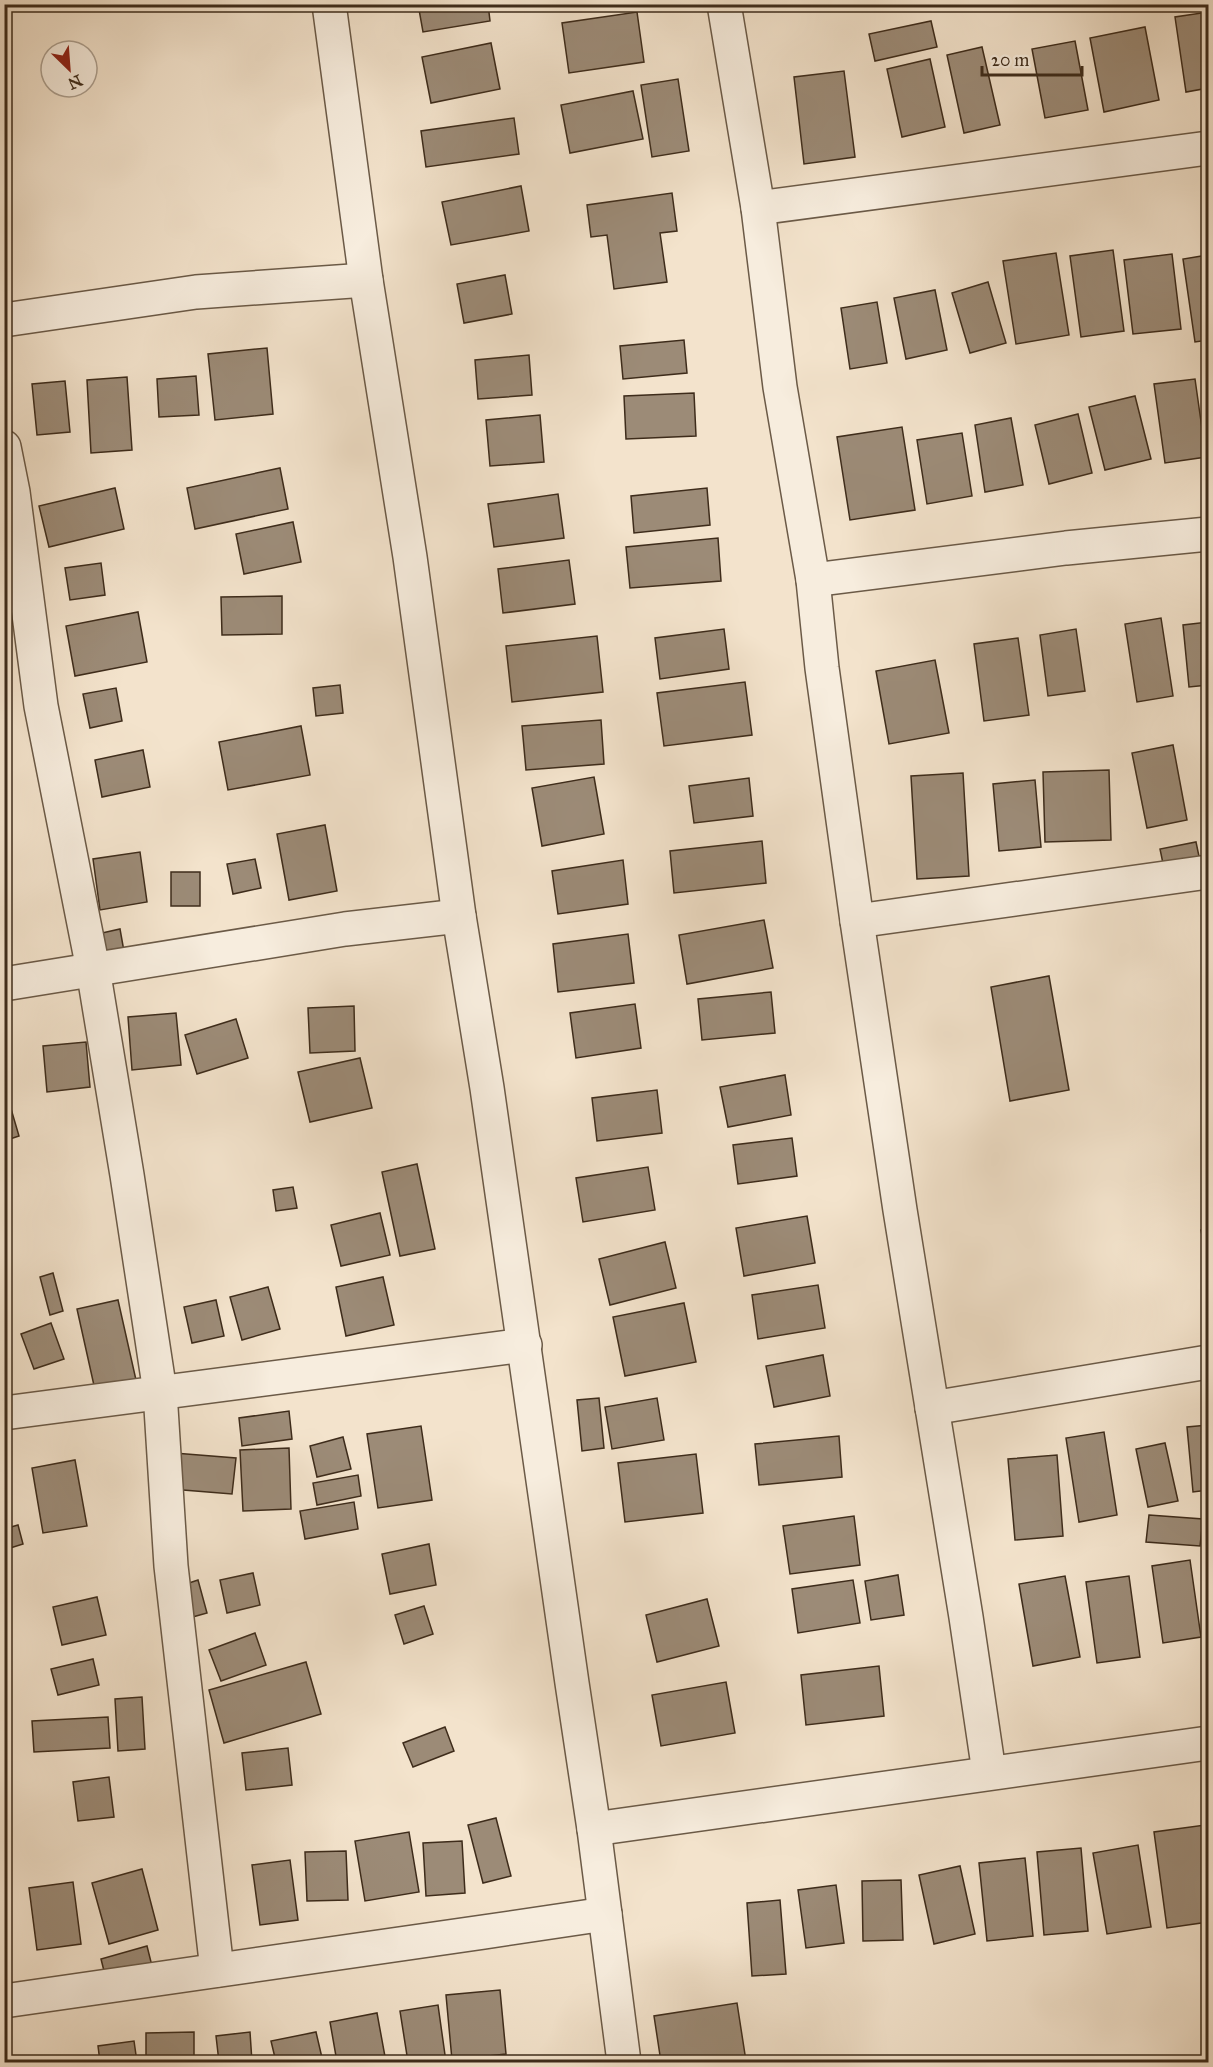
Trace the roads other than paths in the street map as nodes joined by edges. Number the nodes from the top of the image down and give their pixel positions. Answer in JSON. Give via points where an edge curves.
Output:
{"nodes":[{"id":1,"x":329,"y":4,"type":"edge"},
{"id":2,"x":724,"y":4,"type":"edge"},
{"id":3,"x":1209,"y":148,"type":"edge"},
{"id":4,"x":758,"y":208,"type":"junction"},
{"id":5,"x":366,"y":280,"type":"junction"},
{"id":6,"x":4,"y":320,"type":"edge"},
{"id":7,"x":4,"y":447,"type":"edge"},
{"id":8,"x":1209,"y":534,"type":"edge"},
{"id":9,"x":813,"y":580,"type":"junction"},
{"id":10,"x":1209,"y":872,"type":"edge"},
{"id":11,"x":459,"y":916,"type":"junction"},
{"id":12,"x":857,"y":921,"type":"junction"},
{"id":13,"x":93,"y":969,"type":"junction"},
{"id":14,"x":4,"y":984,"type":"edge"},
{"id":15,"x":525,"y":1345,"type":"junction"},
{"id":16,"x":1209,"y":1362,"type":"edge"},
{"id":17,"x":160,"y":1392,"type":"junction"},
{"id":18,"x":932,"y":1408,"type":"junction"},
{"id":19,"x":4,"y":1413,"type":"edge"},
{"id":20,"x":1209,"y":1743,"type":"edge"},
{"id":21,"x":989,"y":1772,"type":"junction"},
{"id":22,"x":594,"y":1829,"type":"junction"},
{"id":23,"x":605,"y":1914,"type":"junction"},
{"id":24,"x":217,"y":1970,"type":"junction"},
{"id":25,"x":4,"y":2001,"type":"edge"},
{"id":26,"x":624,"y":2062,"type":"edge"}],
"edges":[{"from":1,"to":5,"type":"street"},
{"from":2,"to":4,"type":"street"},
{"from":3,"to":4,"type":"street"},
{"from":4,"to":9,"type":"street","via":[[780,387]]},
{"from":5,"to":6,"type":"street","via":[[196,292]]},
{"from":5,"to":11,"type":"street","via":[[410,557]]},
{"from":7,"to":13,"type":"street","via":[[41,706]]},
{"from":8,"to":9,"type":"street"},
{"from":9,"to":12,"type":"street"},
{"from":10,"to":12,"type":"street"},
{"from":11,"to":13,"type":"street","via":[[345,929]]},
{"from":11,"to":15,"type":"street"},
{"from":12,"to":18,"type":"street"},
{"from":13,"to":14,"type":"street"},
{"from":13,"to":17,"type":"street"},
{"from":15,"to":17,"type":"street"},
{"from":15,"to":22,"type":"street"},
{"from":16,"to":18,"type":"street"},
{"from":17,"to":19,"type":"street"},
{"from":17,"to":24,"type":"street","via":[[171,1566]]},
{"from":18,"to":21,"type":"street"},
{"from":20,"to":21,"type":"street"},
{"from":21,"to":22,"type":"street"},
{"from":22,"to":23,"type":"street"},
{"from":23,"to":24,"type":"street"},
{"from":23,"to":26,"type":"street"},
{"from":24,"to":25,"type":"street"}]}
